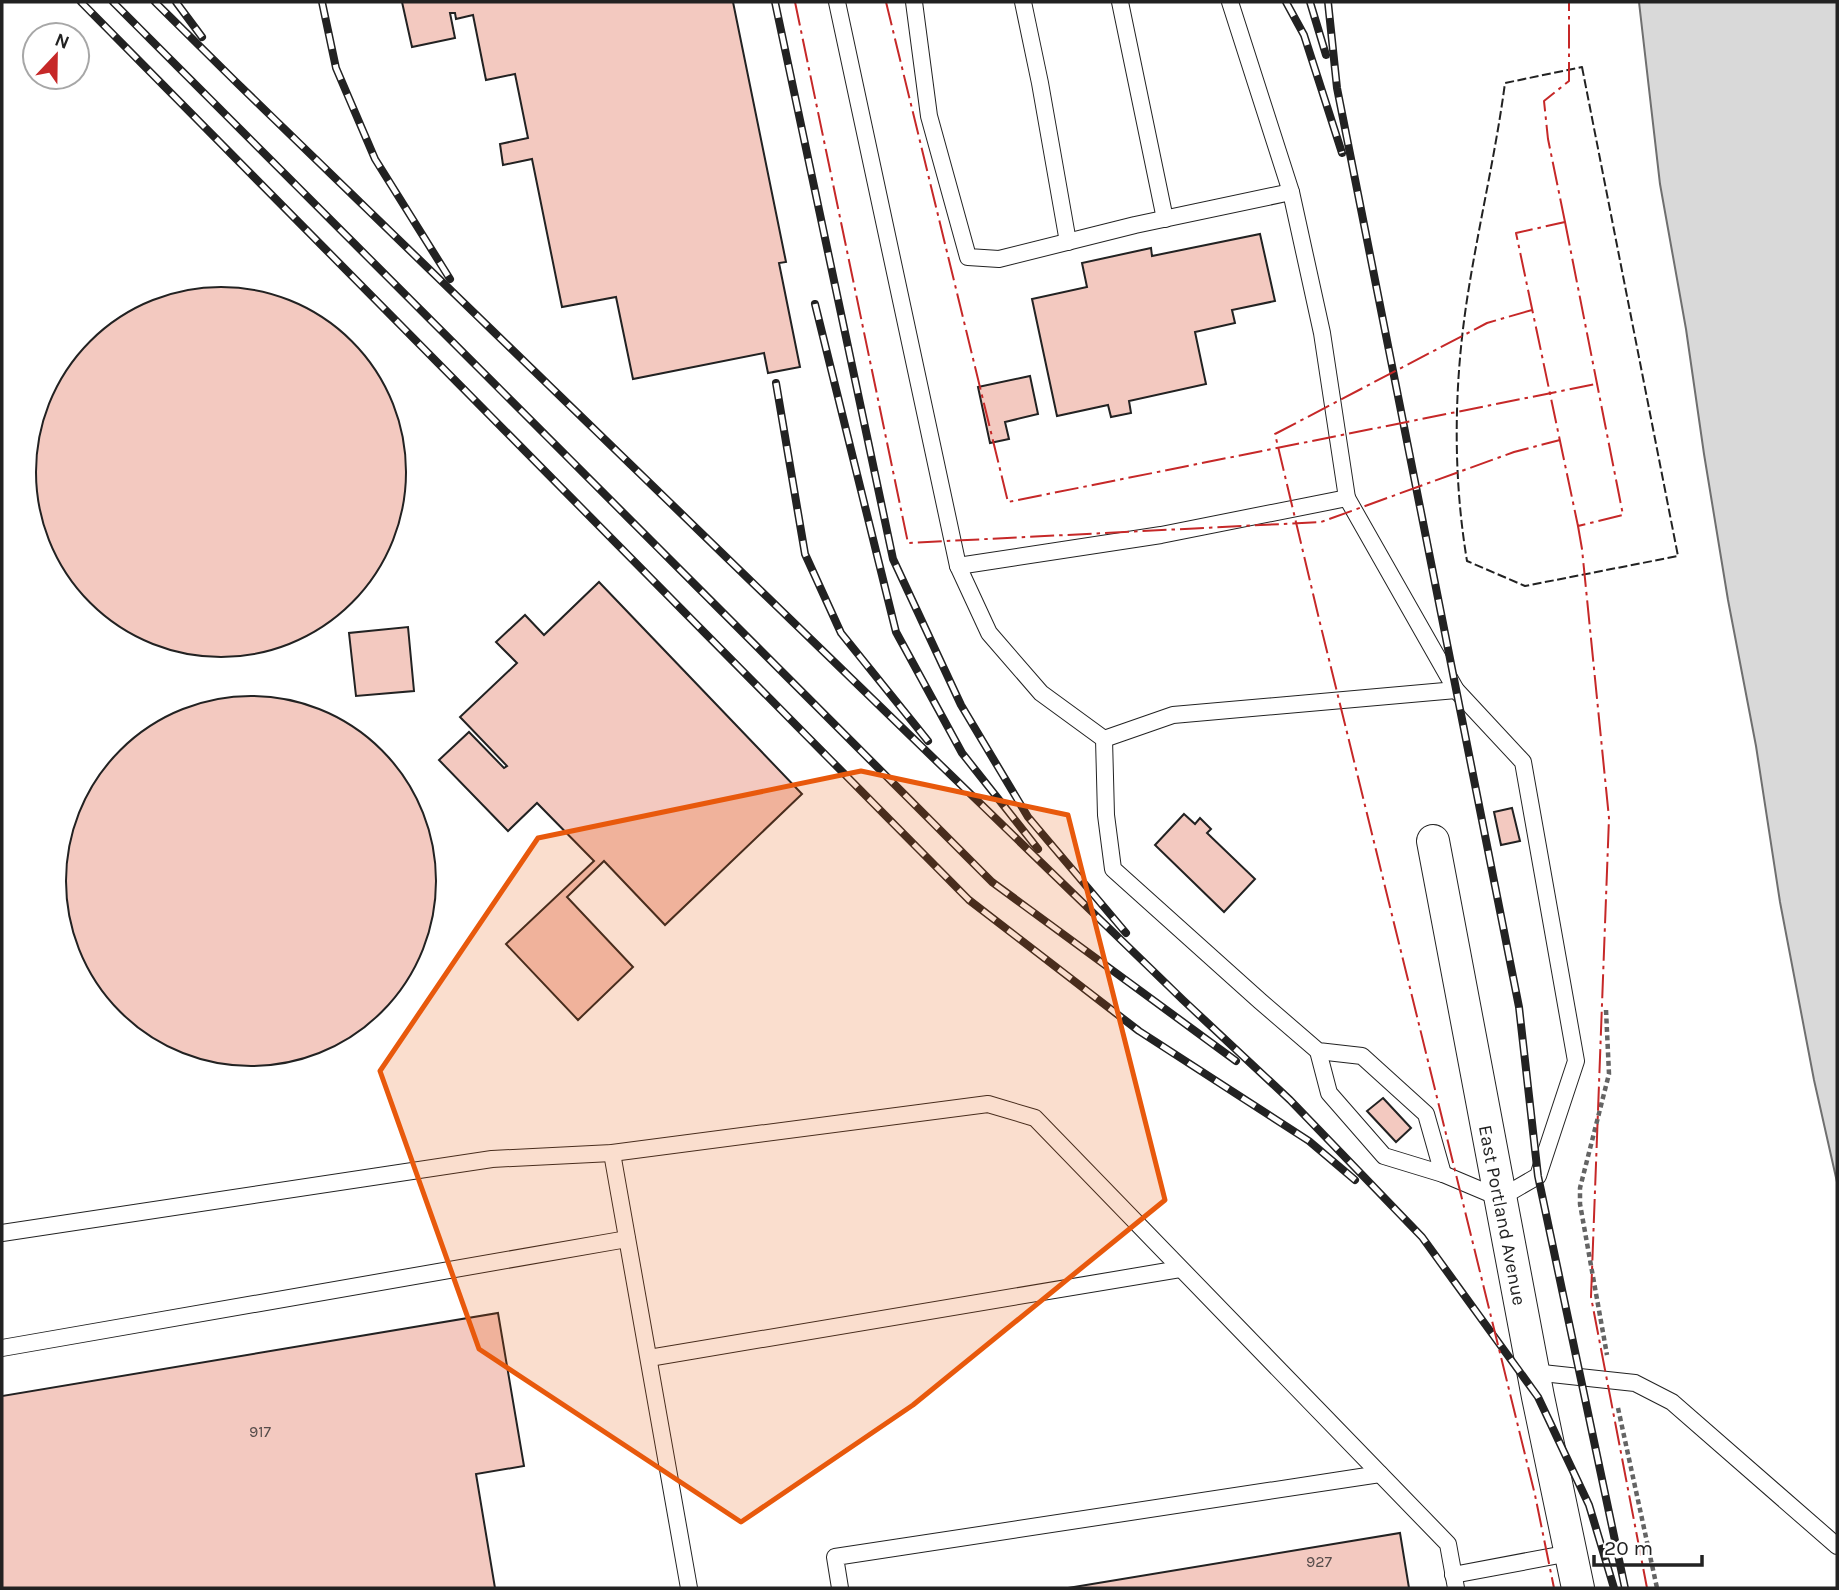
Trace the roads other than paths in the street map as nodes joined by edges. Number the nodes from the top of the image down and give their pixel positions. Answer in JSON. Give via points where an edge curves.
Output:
{"nodes":[{"id":1,"x":837,"y":2,"type":"edge"},
{"id":2,"x":914,"y":2,"type":"edge"},
{"id":3,"x":1023,"y":2,"type":"edge"},
{"id":4,"x":1120,"y":2,"type":"edge"},
{"id":5,"x":1230,"y":2,"type":"edge"},
{"id":6,"x":1291,"y":191,"type":"junction"},
{"id":7,"x":1165,"y":219,"type":"junction"},
{"id":8,"x":1068,"y":242,"type":"junction"},
{"id":9,"x":1347,"y":498,"type":"junction"},
{"id":10,"x":958,"y":566,"type":"junction"},
{"id":11,"x":1456,"y":690,"type":"junction"},
{"id":12,"x":1104,"y":739,"type":"junction"},
{"id":13,"x":1433,"y":841,"type":"dead end"},
{"id":14,"x":1318,"y":1051,"type":"junction"},
{"id":15,"x":612,"y":1153,"type":"junction"},
{"id":16,"x":1443,"y":1174,"type":"junction"},
{"id":17,"x":1500,"y":1198,"type":"junction"},
{"id":18,"x":2,"y":1233,"type":"edge"},
{"id":19,"x":627,"y":1239,"type":"junction"},
{"id":20,"x":1180,"y":1269,"type":"junction"},
{"id":21,"x":2,"y":1348,"type":"edge"},
{"id":22,"x":649,"y":1358,"type":"junction"},
{"id":23,"x":1533,"y":1372,"type":"junction"},
{"id":24,"x":1380,"y":1474,"type":"junction"},
{"id":25,"x":1837,"y":1546,"type":"edge"},
{"id":26,"x":1570,"y":1553,"type":"junction"},
{"id":27,"x":1454,"y":1582,"type":"edge"},
{"id":28,"x":690,"y":1588,"type":"edge"},
{"id":29,"x":840,"y":1588,"type":"edge"},
{"id":30,"x":1577,"y":1588,"type":"edge"}],
"edges":[{"from":1,"to":10,"type":"lane"},
{"from":2,"to":8,"type":"lane","via":[[929,116],[968,257],[999,259]]},
{"from":3,"to":8,"type":"lane"},
{"from":4,"to":7,"type":"lane"},
{"from":5,"to":6,"type":"lane"},
{"from":6,"to":7,"type":"lane"},
{"from":6,"to":9,"type":"lane","via":[[1322,333]]},
{"from":7,"to":8,"type":"lane"},
{"from":9,"to":10,"type":"lane","via":[[1161,535]]},
{"from":9,"to":11,"type":"lane"},
{"from":10,"to":12,"type":"lane","via":[[989,634],[1041,693]]},
{"from":11,"to":12,"type":"lane","via":[[1173,715]]},
{"from":11,"to":17,"type":"lane","via":[[1523,762],[1576,1061],[1538,1176]]},
{"from":12,"to":14,"type":"lane","via":[[1113,869]]},
{"from":13,"to":17,"type":"street","name":"East Portland Avenue"},
{"from":14,"to":16,"type":"lane","via":[[1329,1093],[1384,1156]]},
{"from":14,"to":16,"type":"lane","via":[[1362,1056],[1426,1114]]},
{"from":15,"to":18,"type":"lane","via":[[492,1159]]},
{"from":15,"to":19,"type":"lane"},
{"from":15,"to":20,"type":"lane","via":[[988,1104],[1035,1118]]},
{"from":16,"to":17,"type":"lane"},
{"from":17,"to":23,"type":"street","name":"East Portland Avenue"},
{"from":19,"to":21,"type":"lane"},
{"from":19,"to":22,"type":"lane"},
{"from":20,"to":22,"type":"lane"},
{"from":20,"to":24,"type":"lane"},
{"from":22,"to":28,"type":"lane"},
{"from":23,"to":25,"type":"lane","via":[[1635,1383],[1672,1402]]},
{"from":23,"to":26,"type":"street","name":"East Portland Avenue"},
{"from":24,"to":27,"type":"lane","via":[[1448,1544]]},
{"from":24,"to":29,"type":"lane","via":[[835,1557]]},
{"from":26,"to":27,"type":"lane"},
{"from":26,"to":30,"type":"street","name":"East Portland Avenue"}]}
